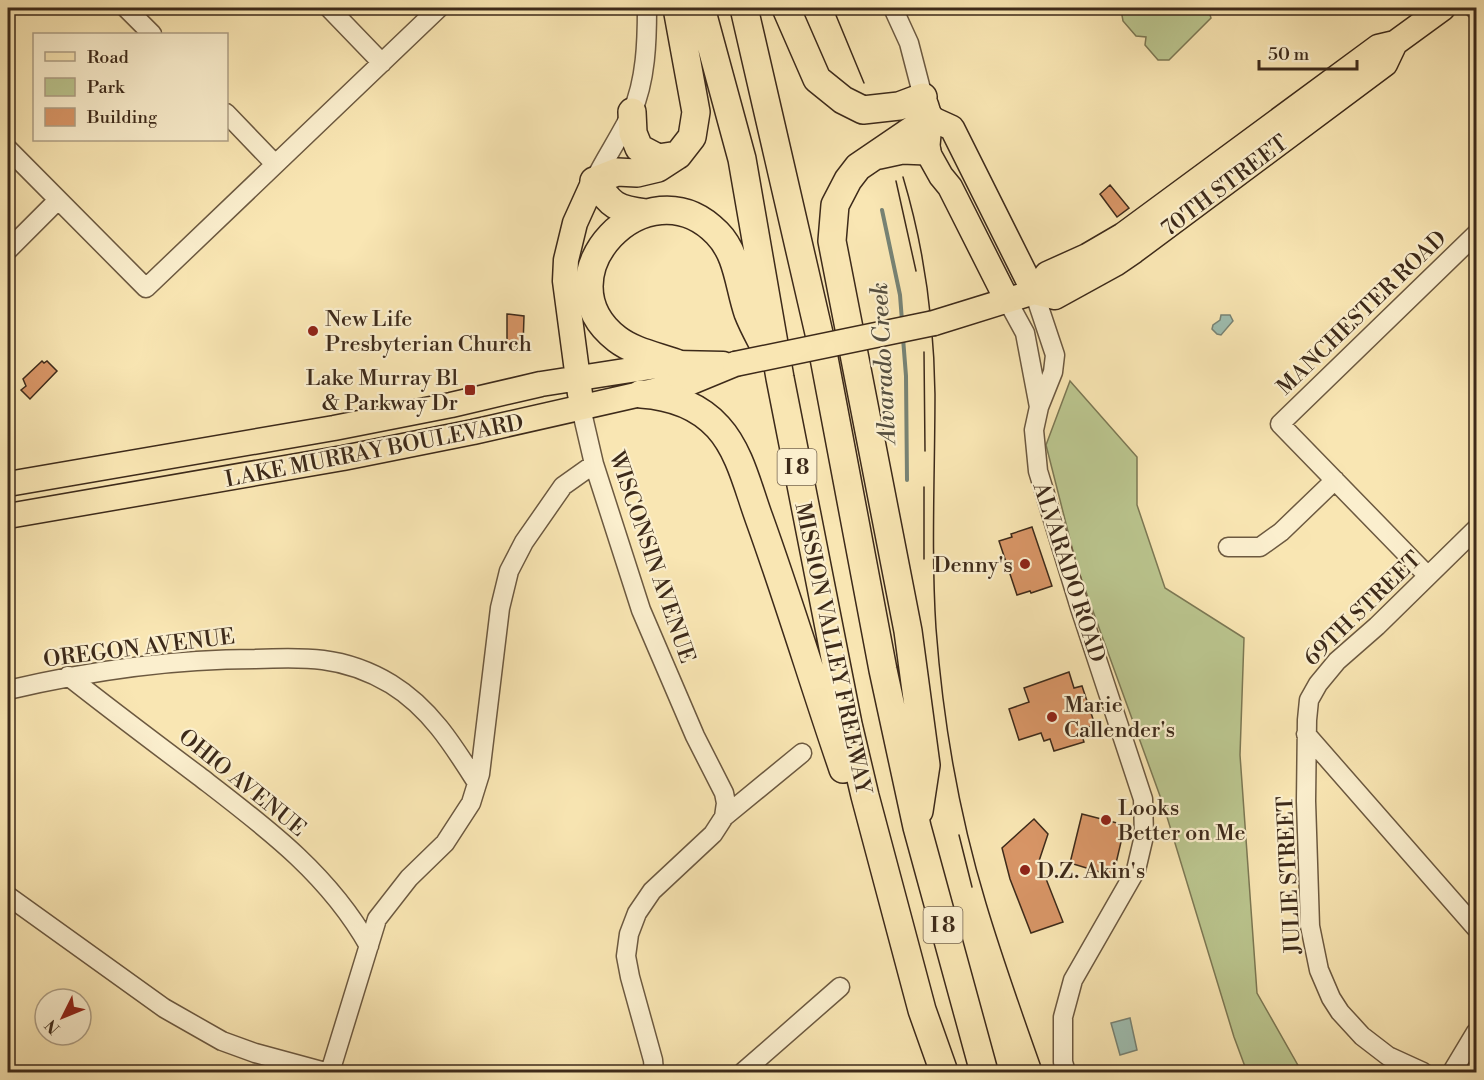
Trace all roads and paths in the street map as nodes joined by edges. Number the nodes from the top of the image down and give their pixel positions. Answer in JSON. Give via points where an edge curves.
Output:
{"nodes":[{"id":1,"x":126,"y":8,"type":"edge"},
{"id":2,"x":329,"y":8,"type":"edge"},
{"id":3,"x":439,"y":8,"type":"edge"},
{"id":4,"x":647,"y":8,"type":"edge"},
{"id":5,"x":677,"y":8,"type":"edge"},
{"id":6,"x":701,"y":8,"type":"edge"},
{"id":7,"x":744,"y":8,"type":"edge"},
{"id":8,"x":786,"y":8,"type":"edge"},
{"id":9,"x":893,"y":8,"type":"edge"},
{"id":10,"x":1443,"y":8,"type":"edge"},
{"id":11,"x":151,"y":33,"type":"edge"},
{"id":12,"x":382,"y":63,"type":"junction"},
{"id":13,"x":927,"y":107,"type":"junction"},
{"id":14,"x":632,"y":112,"type":"junction"},
{"id":15,"x":228,"y":115,"type":"edge"},
{"id":16,"x":8,"y":149,"type":"edge"},
{"id":17,"x":927,"y":151,"type":"junction"},
{"id":18,"x":678,"y":155,"type":"junction"},
{"id":19,"x":875,"y":156,"type":"junction"},
{"id":20,"x":275,"y":164,"type":"junction"},
{"id":21,"x":594,"y":181,"type":"junction"},
{"id":22,"x":57,"y":201,"type":"junction"},
{"id":23,"x":645,"y":213,"type":"junction"},
{"id":24,"x":1476,"y":234,"type":"edge"},
{"id":25,"x":8,"y":250,"type":"edge"},
{"id":26,"x":1034,"y":292,"type":"junction"},
{"id":27,"x":1007,"y":300,"type":"junction"},
{"id":28,"x":676,"y":363,"type":"junction"},
{"id":29,"x":735,"y":364,"type":"junction"},
{"id":30,"x":780,"y":378,"type":"junction"},
{"id":31,"x":578,"y":379,"type":"junction"},
{"id":32,"x":641,"y":394,"type":"junction"},
{"id":33,"x":1039,"y":407,"type":"junction"},
{"id":34,"x":581,"y":408,"type":"junction"},
{"id":35,"x":334,"y":428,"type":"junction"},
{"id":36,"x":347,"y":457,"type":"junction"},
{"id":37,"x":127,"y":464,"type":"junction"},
{"id":38,"x":594,"y":464,"type":"junction"},
{"id":39,"x":1335,"y":480,"type":"junction"},
{"id":40,"x":8,"y":484,"type":"edge"},
{"id":41,"x":133,"y":495,"type":"junction"},
{"id":42,"x":8,"y":516,"type":"edge"},
{"id":43,"x":1476,"y":529,"type":"edge"},
{"id":44,"x":1228,"y":547,"type":"dead end"},
{"id":45,"x":1428,"y":576,"type":"junction"},
{"id":46,"x":68,"y":676,"type":"junction"},
{"id":47,"x":8,"y":690,"type":"edge"},
{"id":48,"x":1306,"y":734,"type":"junction"},
{"id":49,"x":802,"y":753,"type":"dead end"},
{"id":50,"x":477,"y":783,"type":"junction"},
{"id":51,"x":724,"y":817,"type":"junction"},
{"id":52,"x":917,"y":827,"type":"junction"},
{"id":53,"x":8,"y":896,"type":"edge"},
{"id":54,"x":898,"y":926,"type":"junction"},
{"id":55,"x":1476,"y":928,"type":"edge"},
{"id":56,"x":369,"y":946,"type":"junction"},
{"id":57,"x":840,"y":987,"type":"dead end"},
{"id":58,"x":1476,"y":1032,"type":"edge"},
{"id":59,"x":325,"y":1072,"type":"edge"},
{"id":60,"x":330,"y":1072,"type":"edge"},
{"id":61,"x":654,"y":1072,"type":"edge"},
{"id":62,"x":743,"y":1072,"type":"edge"},
{"id":63,"x":944,"y":1072,"type":"edge"},
{"id":64,"x":984,"y":1072,"type":"edge"},
{"id":65,"x":1066,"y":1072,"type":"edge"},
{"id":66,"x":1423,"y":1072,"type":"edge"},
{"id":67,"x":1452,"y":1072,"type":"edge"}],
"edges":[{"from":1,"to":11,"type":"street"},
{"from":2,"to":12,"type":"street"},
{"from":3,"to":12,"type":"street"},
{"from":4,"to":14,"type":"street","via":[[642,80]]},
{"from":5,"to":18,"type":"highway","via":[[696,112],[692,137]]},
{"from":6,"to":30,"type":"highway","name":"MISSION VALLEY FREEWAY","number":"I 8","via":[[742,159]]},
{"from":7,"to":52,"type":"highway","name":"MISSION VALLEY FREEWAY","number":"I 8","via":[[821,342]]},
{"from":8,"to":13,"type":"highway","via":[[817,79],[843,100],[863,110]]},
{"from":9,"to":13,"type":"street","via":[[909,44]]},
{"from":10,"to":26,"type":"main road","name":"70TH STREET","via":[[1395,43],[1378,47],[1123,236],[1047,274]]},
{"from":12,"to":20,"type":"street"},
{"from":13,"to":17,"type":"main road"},
{"from":13,"to":19,"type":"highway"},
{"from":13,"to":26,"type":"main road","name":"ALVARADO ROAD","via":[[952,128]]},
{"from":14,"to":18,"type":"highway","via":[[633,133],[639,148],[658,158]]},
{"from":14,"to":21,"type":"street"},
{"from":15,"to":20,"type":"street"},
{"from":16,"to":22,"type":"street"},
{"from":17,"to":19,"type":"highway","via":[[902,150]]},
{"from":17,"to":27,"type":"main road","name":"ALVARADO ROAD","via":[[950,187]]},
{"from":18,"to":21,"type":"highway","via":[[658,168],[618,172]]},
{"from":19,"to":52,"type":"highway","via":[[858,168],[840,194],[832,241],[911,651],[926,765]]},
{"from":20,"to":22,"type":"street","via":[[146,288]]},
{"from":21,"to":23,"type":"highway","via":[[610,203]]},
{"from":21,"to":31,"type":"main road","via":[[575,223],[566,260],[565,281]]},
{"from":22,"to":25,"type":"street"},
{"from":23,"to":28,"type":"highway","via":[[615,230],[599,250],[591,272],[590,294],[599,318],[616,338]]},
{"from":23,"to":30,"type":"highway","via":[[688,214],[719,234],[730,253],[748,313]]},
{"from":24,"to":39,"type":"street","name":"MANCHESTER ROAD","via":[[1280,424]]},
{"from":26,"to":27,"type":"main road"},
{"from":26,"to":33,"type":"street","name":"ALVARADO ROAD","via":[[1055,355],[1053,372]]},
{"from":27,"to":29,"type":"main road","name":"LAKE MURRAY BOULEVARD","bridge":true,"via":[[934,323]]},
{"from":27,"to":33,"type":"street","name":"ALVARADO ROAD","via":[[1025,333]]},
{"from":28,"to":29,"type":"main road","name":"LAKE MURRAY BOULEVARD"},
{"from":28,"to":31,"type":"main road","name":"LAKE MURRAY BOULEVARD"},
{"from":29,"to":32,"type":"main road","name":"LAKE MURRAY BOULEVARD","via":[[688,383]]},
{"from":30,"to":54,"type":"highway","name":"MISSION VALLEY FREEWAY","number":"I 8","via":[[848,724]]},
{"from":31,"to":34,"type":"main road"},
{"from":31,"to":35,"type":"main road","name":"LAKE MURRAY BOULEVARD"},
{"from":32,"to":34,"type":"main road","name":"LAKE MURRAY BOULEVARD"},
{"from":32,"to":54,"type":"highway","via":[[690,405],[719,427],[730,442],[786,594]]},
{"from":33,"to":65,"type":"street","name":"ALVARADO ROAD","via":[[1034,430],[1038,471],[1143,799],[1144,836],[1136,870],[1073,980],[1063,1017]]},
{"from":34,"to":36,"type":"main road","name":"LAKE MURRAY BOULEVARD"},
{"from":34,"to":38,"type":"street","name":"WISCONSIN AVENUE"},
{"from":35,"to":36,"type":"main road"},
{"from":35,"to":37,"type":"main road","name":"LAKE MURRAY BOULEVARD"},
{"from":36,"to":41,"type":"main road","name":"LAKE MURRAY BOULEVARD"},
{"from":37,"to":40,"type":"main road","name":"LAKE MURRAY BOULEVARD"},
{"from":37,"to":41,"type":"main road"},
{"from":38,"to":50,"type":"street","via":[[563,486],[524,542],[509,572],[500,608]]},
{"from":38,"to":51,"type":"street","name":"WISCONSIN AVENUE","via":[[641,610],[724,793]]},
{"from":39,"to":44,"type":"street","via":[[1260,547]]},
{"from":39,"to":45,"type":"street"},
{"from":41,"to":42,"type":"main road","name":"LAKE MURRAY BOULEVARD"},
{"from":43,"to":45,"type":"street","name":"69TH STREET"},
{"from":45,"to":48,"type":"street","name":"69TH STREET","via":[[1337,661],[1318,684],[1309,700]]},
{"from":46,"to":47,"type":"street","name":"OREGON AVENUE"},
{"from":46,"to":50,"type":"street","name":"OREGON AVENUE","via":[[203,659],[307,658],[343,664],[392,684],[419,705],[448,736]]},
{"from":46,"to":56,"type":"street","name":"OHIO AVENUE","via":[[276,836],[338,901]]},
{"from":48,"to":55,"type":"street"},
{"from":48,"to":66,"type":"street","name":"JULIE STREET","via":[[1310,926],[1319,970],[1336,1005],[1362,1036],[1388,1056]]},
{"from":49,"to":51,"type":"street"},
{"from":50,"to":56,"type":"street","via":[[471,803],[445,843],[409,878],[377,919]]},
{"from":51,"to":61,"type":"street","via":[[713,834],[652,891],[629,934],[627,966]]},
{"from":52,"to":64,"type":"highway","name":"MISSION VALLEY FREEWAY","number":"I 8"},
{"from":53,"to":59,"type":"street","via":[[164,1008],[222,1041]]},
{"from":54,"to":63,"type":"highway","name":"MISSION VALLEY FREEWAY","number":"I 8"},
{"from":56,"to":60,"type":"street"},
{"from":57,"to":62,"type":"street"},
{"from":58,"to":67,"type":"street"}]}
